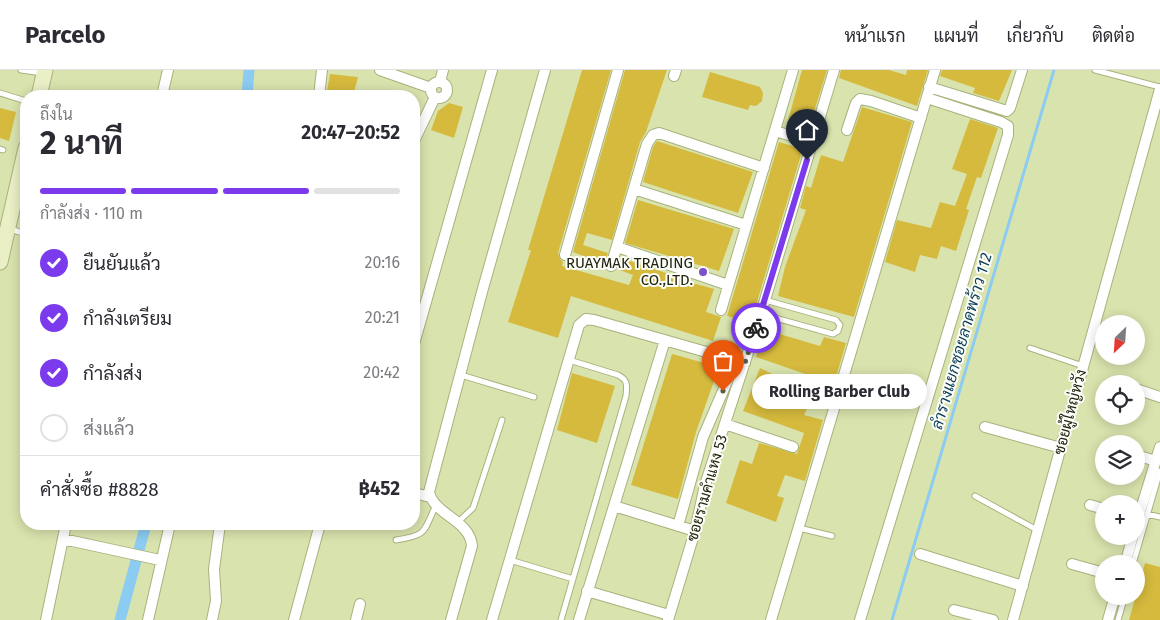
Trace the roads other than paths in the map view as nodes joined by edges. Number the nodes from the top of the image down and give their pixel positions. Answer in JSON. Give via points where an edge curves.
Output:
{"nodes":[{"id":1,"x":21,"y":70,"type":"edge"},
{"id":2,"x":168,"y":70,"type":"edge"},
{"id":3,"x":322,"y":70,"type":"edge"},
{"id":4,"x":380,"y":70,"type":"edge"},
{"id":5,"x":443,"y":70,"type":"edge"},
{"id":6,"x":492,"y":70,"type":"edge"},
{"id":7,"x":546,"y":70,"type":"edge"},
{"id":8,"x":618,"y":70,"type":"edge"},
{"id":9,"x":793,"y":70,"type":"edge"},
{"id":10,"x":834,"y":70,"type":"edge"},
{"id":11,"x":935,"y":70,"type":"edge"},
{"id":12,"x":1022,"y":70,"type":"edge"},
{"id":13,"x":1095,"y":70,"type":"edge"},
{"id":14,"x":44,"y":72,"type":"edge"},
{"id":15,"x":929,"y":86,"type":"junction"},
{"id":16,"x":1160,"y":88,"type":"edge"},
{"id":17,"x":435,"y":89,"type":"junction"},
{"id":18,"x":40,"y":90,"type":"edge"},
{"id":19,"x":163,"y":90,"type":"edge"},
{"id":20,"x":320,"y":90,"type":"edge"},
{"id":21,"x":0,"y":93,"type":"edge"},
{"id":22,"x":927,"y":98,"type":"junction"},
{"id":23,"x":20,"y":99,"type":"edge"},
{"id":24,"x":921,"y":118,"type":"junction"},
{"id":25,"x":420,"y":126,"type":"edge"},
{"id":26,"x":847,"y":130,"type":"dead end"},
{"id":27,"x":775,"y":131,"type":"junction"},
{"id":28,"x":812,"y":142,"type":"junction"},
{"id":29,"x":764,"y":168,"type":"junction"},
{"id":30,"x":20,"y":174,"type":"edge"},
{"id":31,"x":634,"y":189,"type":"junction"},
{"id":32,"x":746,"y":225,"type":"junction"},
{"id":33,"x":7,"y":229,"type":"junction"},
{"id":34,"x":20,"y":232,"type":"edge"},
{"id":35,"x":617,"y":248,"type":"junction"},
{"id":36,"x":565,"y":255,"type":"dead end"},
{"id":37,"x":0,"y":262,"type":"edge"},
{"id":38,"x":611,"y":266,"type":"dead end"},
{"id":39,"x":728,"y":285,"type":"junction"},
{"id":40,"x":766,"y":300,"type":"junction"},
{"id":41,"x":721,"y":310,"type":"dead end"},
{"id":42,"x":761,"y":314,"type":"junction"},
{"id":43,"x":420,"y":323,"type":"edge"},
{"id":44,"x":665,"y":340,"type":"junction"},
{"id":45,"x":1030,"y":348,"type":"dead end"},
{"id":46,"x":569,"y":360,"type":"junction"},
{"id":47,"x":740,"y":362,"type":"junction"},
{"id":48,"x":1083,"y":366,"type":"junction"},
{"id":49,"x":460,"y":375,"type":"junction"},
{"id":50,"x":1145,"y":392,"type":"edge"},
{"id":51,"x":534,"y":397,"type":"dead end"},
{"id":52,"x":1160,"y":397,"type":"edge"},
{"id":53,"x":502,"y":420,"type":"dead end"},
{"id":54,"x":725,"y":424,"type":"junction"},
{"id":55,"x":985,"y":428,"type":"dead end"},
{"id":56,"x":793,"y":446,"type":"dead end"},
{"id":57,"x":1160,"y":447,"type":"edge"},
{"id":58,"x":1061,"y":448,"type":"junction"},
{"id":59,"x":1145,"y":460,"type":"edge"},
{"id":60,"x":1158,"y":466,"type":"edge"},
{"id":61,"x":420,"y":496,"type":"edge"},
{"id":62,"x":975,"y":496,"type":"dead end"},
{"id":63,"x":433,"y":501,"type":"junction"},
{"id":64,"x":1145,"y":501,"type":"edge"},
{"id":65,"x":1090,"y":505,"type":"dead end"},
{"id":66,"x":614,"y":506,"type":"junction"},
{"id":67,"x":1095,"y":507,"type":"edge"},
{"id":68,"x":1146,"y":514,"type":"junction"},
{"id":69,"x":1160,"y":517,"type":"edge"},
{"id":70,"x":458,"y":522,"type":"junction"},
{"id":71,"x":678,"y":526,"type":"junction"},
{"id":72,"x":799,"y":528,"type":"junction"},
{"id":73,"x":65,"y":530,"type":"edge"},
{"id":74,"x":168,"y":530,"type":"edge"},
{"id":75,"x":219,"y":530,"type":"edge"},
{"id":76,"x":318,"y":530,"type":"edge"},
{"id":77,"x":1038,"y":530,"type":"junction"},
{"id":78,"x":695,"y":531,"type":"junction"},
{"id":79,"x":832,"y":536,"type":"dead end"},
{"id":80,"x":63,"y":539,"type":"junction"},
{"id":81,"x":396,"y":540,"type":"dead end"},
{"id":82,"x":920,"y":554,"type":"dead end"},
{"id":83,"x":1135,"y":555,"type":"edge"},
{"id":84,"x":160,"y":560,"type":"junction"},
{"id":85,"x":510,"y":560,"type":"junction"},
{"id":86,"x":1072,"y":564,"type":"dead end"},
{"id":87,"x":1095,"y":570,"type":"edge"},
{"id":88,"x":573,"y":579,"type":"junction"},
{"id":89,"x":1023,"y":586,"type":"junction"},
{"id":90,"x":587,"y":591,"type":"junction"},
{"id":91,"x":360,"y":604,"type":"dead end"},
{"id":92,"x":1112,"y":605,"type":"edge"},
{"id":93,"x":1122,"y":605,"type":"edge"},
{"id":94,"x":954,"y":610,"type":"dead end"},
{"id":95,"x":668,"y":618,"type":"edge"},
{"id":96,"x":46,"y":620,"type":"edge"},
{"id":97,"x":148,"y":620,"type":"edge"},
{"id":98,"x":212,"y":620,"type":"edge"},
{"id":99,"x":294,"y":620,"type":"edge"},
{"id":100,"x":356,"y":620,"type":"edge"},
{"id":101,"x":451,"y":620,"type":"edge"},
{"id":102,"x":492,"y":620,"type":"edge"},
{"id":103,"x":561,"y":620,"type":"edge"},
{"id":104,"x":579,"y":620,"type":"edge"},
{"id":105,"x":771,"y":620,"type":"edge"},
{"id":106,"x":860,"y":620,"type":"edge"},
{"id":107,"x":993,"y":620,"type":"edge"},
{"id":108,"x":1013,"y":620,"type":"edge"},
{"id":109,"x":1108,"y":620,"type":"edge"},
{"id":110,"x":1118,"y":620,"type":"edge"}],
"edges":[{"from":1,"to":14,"type":"lane"},
{"from":2,"to":19,"type":"street"},
{"from":3,"to":20,"type":"street"},
{"from":4,"to":17,"type":"street"},
{"from":5,"to":17,"type":"street"},
{"from":6,"to":43,"type":"street"},
{"from":7,"to":49,"type":"street"},
{"from":8,"to":36,"type":"street"},
{"from":9,"to":27,"type":"street"},
{"from":10,"to":28,"type":"street","name":"ซอยรามคำแหง 53"},
{"from":11,"to":15,"type":"street"},
{"from":12,"to":15,"type":"street","via":[[1007,111]]},
{"from":13,"to":16,"type":"lane"},
{"from":14,"to":18,"type":"street"},
{"from":15,"to":22,"type":"street"},
{"from":16,"to":48,"type":"street","name":"ซอยผู้ใหญ่หวัง"},
{"from":17,"to":25,"type":"street"},
{"from":21,"to":23,"type":"lane"},
{"from":22,"to":24,"type":"street"},
{"from":22,"to":106,"type":"street","via":[[1001,122],[1008,126],[1008,134]]},
{"from":24,"to":26,"type":"street","via":[[860,99]]},
{"from":24,"to":72,"type":"street"},
{"from":27,"to":28,"type":"street"},
{"from":27,"to":29,"type":"street"},
{"from":28,"to":40,"type":"street","name":"ซอยรามคำแหง 53"},
{"from":29,"to":31,"type":"street","via":[[659,133],[647,144]]},
{"from":29,"to":32,"type":"street"},
{"from":30,"to":33,"type":"street"},
{"from":31,"to":32,"type":"street"},
{"from":31,"to":35,"type":"street"},
{"from":32,"to":39,"type":"street"},
{"from":33,"to":34,"type":"lane"},
{"from":33,"to":37,"type":"street"},
{"from":35,"to":38,"type":"street"},
{"from":35,"to":39,"type":"street"},
{"from":39,"to":41,"type":"street"},
{"from":40,"to":42,"type":"street","name":"ซอยรามคำแหง 53"},
{"from":40,"to":42,"type":"lane","via":[[836,320],[840,324],[838,331],[833,334]]},
{"from":42,"to":47,"type":"street","name":"ซอยรามคำแหง 53"},
{"from":44,"to":46,"type":"street","via":[[586,319],[579,325]]},
{"from":44,"to":47,"type":"street"},
{"from":44,"to":66,"type":"street"},
{"from":45,"to":48,"type":"lane"},
{"from":46,"to":85,"type":"street"},
{"from":46,"to":88,"type":"lane","via":[[618,375],[627,383]]},
{"from":47,"to":54,"type":"street","name":"ซอยรามคำแหง 53"},
{"from":47,"to":71,"type":"street","via":[[703,437]]},
{"from":48,"to":58,"type":"street","name":"ซอยผู้ใหญ่หวัง"},
{"from":49,"to":51,"type":"lane"},
{"from":49,"to":63,"type":"street","via":[[429,492]]},
{"from":50,"to":52,"type":"street"},
{"from":53,"to":70,"type":"lane","via":[[473,508]]},
{"from":54,"to":56,"type":"street"},
{"from":54,"to":78,"type":"street","name":"ซอยรามคำแหง 53","via":[[705,485]]},
{"from":55,"to":58,"type":"street"},
{"from":57,"to":60,"type":"street"},
{"from":58,"to":77,"type":"street","name":"ซอยผู้ใหญ่หวัง"},
{"from":59,"to":60,"type":"street"},
{"from":60,"to":64,"type":"street"},
{"from":60,"to":68,"type":"lane"},
{"from":61,"to":63,"type":"street"},
{"from":62,"to":77,"type":"lane"},
{"from":63,"to":70,"type":"street"},
{"from":63,"to":81,"type":"lane","via":[[424,532]]},
{"from":65,"to":67,"type":"street"},
{"from":66,"to":71,"type":"street"},
{"from":66,"to":90,"type":"street"},
{"from":68,"to":69,"type":"lane"},
{"from":68,"to":83,"type":"lane"},
{"from":70,"to":101,"type":"street","via":[[472,538],[472,546]]},
{"from":71,"to":78,"type":"street"},
{"from":72,"to":79,"type":"lane"},
{"from":72,"to":105,"type":"street"},
{"from":73,"to":80,"type":"street"},
{"from":74,"to":84,"type":"street"},
{"from":75,"to":98,"type":"street"},
{"from":76,"to":99,"type":"street"},
{"from":77,"to":89,"type":"street","name":"ซอยผู้ใหญ่หวัง"},
{"from":78,"to":95,"type":"street","name":"ซอยรามคำแหง 53"},
{"from":80,"to":84,"type":"street"},
{"from":80,"to":96,"type":"street"},
{"from":82,"to":89,"type":"street"},
{"from":84,"to":97,"type":"street"},
{"from":85,"to":88,"type":"lane"},
{"from":85,"to":102,"type":"street"},
{"from":86,"to":87,"type":"street"},
{"from":88,"to":103,"type":"lane"},
{"from":89,"to":108,"type":"street","name":"ซอยผู้ใหญ่หวัง"},
{"from":90,"to":95,"type":"street"},
{"from":90,"to":104,"type":"street"},
{"from":91,"to":100,"type":"street"},
{"from":92,"to":109,"type":"street"},
{"from":93,"to":110,"type":"lane"},
{"from":94,"to":107,"type":"street"}]}
